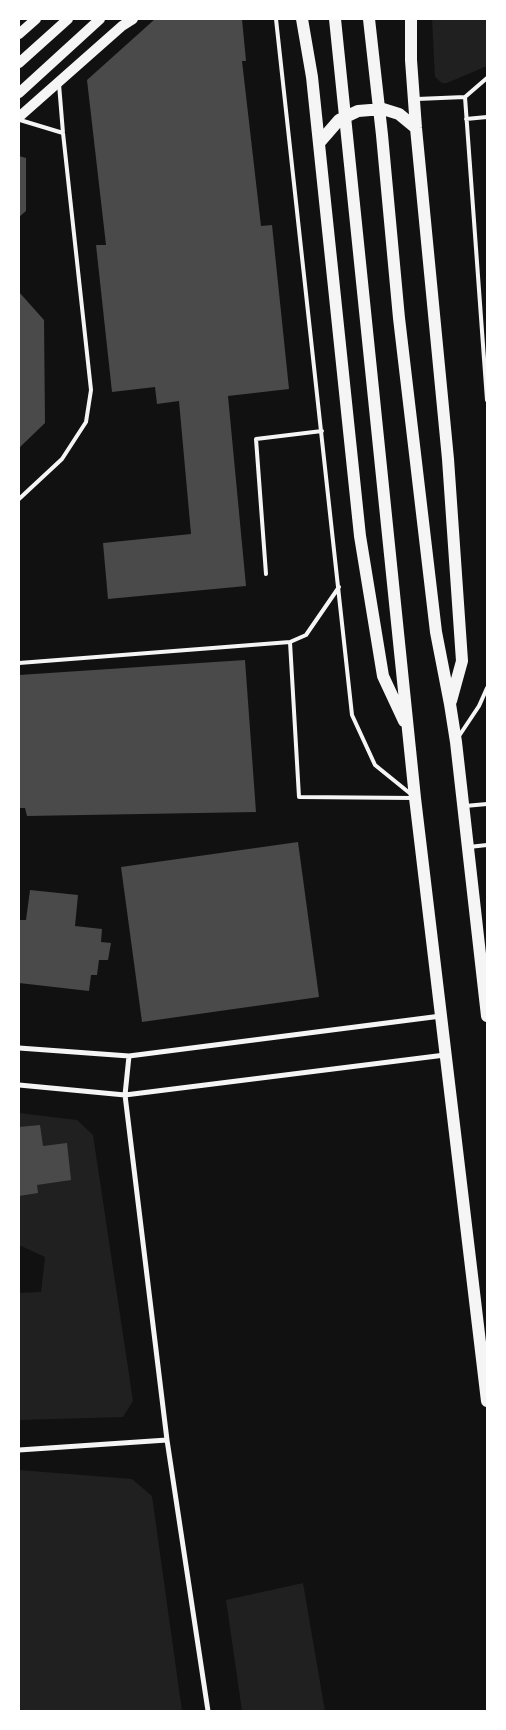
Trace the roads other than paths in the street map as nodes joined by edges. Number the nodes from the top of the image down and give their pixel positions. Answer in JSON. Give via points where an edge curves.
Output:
{"nodes":[{"id":1,"x":34,"y":19,"type":"edge"},
{"id":2,"x":68,"y":19,"type":"edge"},
{"id":3,"x":100,"y":19,"type":"edge"},
{"id":4,"x":133,"y":19,"type":"edge"},
{"id":5,"x":276,"y":19,"type":"edge"},
{"id":6,"x":302,"y":19,"type":"edge"},
{"id":7,"x":335,"y":19,"type":"edge"},
{"id":8,"x":369,"y":19,"type":"edge"},
{"id":9,"x":412,"y":19,"type":"edge"},
{"id":10,"x":19,"y":34,"type":"edge"},
{"id":11,"x":19,"y":63,"type":"edge"},
{"id":12,"x":487,"y":78,"type":"edge"},
{"id":13,"x":59,"y":83,"type":"junction"},
{"id":14,"x":19,"y":93,"type":"edge"},
{"id":15,"x":465,"y":96,"type":"junction"},
{"id":16,"x":414,"y":99,"type":"junction"},
{"id":17,"x":487,"y":117,"type":"edge"},
{"id":18,"x":19,"y":118,"type":"edge"},
{"id":19,"x":466,"y":119,"type":"junction"},
{"id":20,"x":416,"y":128,"type":"junction"},
{"id":21,"x":63,"y":133,"type":"junction"},
{"id":22,"x":319,"y":143,"type":"junction"},
{"id":23,"x":485,"y":339,"type":"edge"},
{"id":24,"x":487,"y":400,"type":"edge"},
{"id":25,"x":322,"y":431,"type":"junction"},
{"id":26,"x":19,"y":499,"type":"edge"},
{"id":27,"x":266,"y":574,"type":"dead end"},
{"id":28,"x":339,"y":588,"type":"junction"},
{"id":29,"x":290,"y":642,"type":"junction"},
{"id":30,"x":19,"y":663,"type":"edge"},
{"id":31,"x":487,"y":688,"type":"edge"},
{"id":32,"x":450,"y":704,"type":"junction"},
{"id":33,"x":409,"y":732,"type":"junction"},
{"id":34,"x":456,"y":742,"type":"junction"},
{"id":35,"x":415,"y":798,"type":"junction"},
{"id":36,"x":487,"y":804,"type":"edge"},
{"id":37,"x":462,"y":807,"type":"junction"},
{"id":38,"x":487,"y":845,"type":"edge"},
{"id":39,"x":467,"y":847,"type":"junction"},
{"id":40,"x":441,"y":1016,"type":"junction"},
{"id":41,"x":487,"y":1016,"type":"edge"},
{"id":42,"x":19,"y":1048,"type":"edge"},
{"id":43,"x":446,"y":1055,"type":"junction"},
{"id":44,"x":129,"y":1056,"type":"junction"},
{"id":45,"x":19,"y":1085,"type":"edge"},
{"id":46,"x":125,"y":1095,"type":"junction"},
{"id":47,"x":487,"y":1401,"type":"edge"},
{"id":48,"x":167,"y":1440,"type":"junction"},
{"id":49,"x":19,"y":1450,"type":"edge"},
{"id":50,"x":208,"y":1711,"type":"edge"}],
"edges":[{"from":1,"to":10,"type":"main road"},
{"from":2,"to":11,"type":"main road"},
{"from":3,"to":14,"type":"main road"},
{"from":4,"to":13,"type":"main road"},
{"from":5,"to":25,"type":"lane"},
{"from":6,"to":22,"type":"main road"},
{"from":7,"to":33,"type":"main road"},
{"from":8,"to":32,"type":"main road","via":[[399,318],[436,632]]},
{"from":9,"to":16,"type":"main road"},
{"from":12,"to":15,"type":"lane"},
{"from":13,"to":18,"type":"main road"},
{"from":13,"to":21,"type":"lane"},
{"from":15,"to":16,"type":"lane"},
{"from":15,"to":19,"type":"lane"},
{"from":16,"to":20,"type":"main road"},
{"from":17,"to":19,"type":"lane"},
{"from":18,"to":21,"type":"lane"},
{"from":19,"to":23,"type":"lane"},
{"from":20,"to":22,"type":"main road","via":[[399,114],[384,109],[358,111],[340,120]]},
{"from":20,"to":32,"type":"main road","via":[[448,459],[462,661]]},
{"from":21,"to":26,"type":"lane","via":[[91,390],[86,422],[62,459]]},
{"from":22,"to":33,"type":"main road","via":[[360,536],[383,676]]},
{"from":23,"to":24,"type":"lane"},
{"from":25,"to":27,"type":"lane","via":[[256,440]]},
{"from":25,"to":28,"type":"lane"},
{"from":28,"to":29,"type":"lane","via":[[306,635]]},
{"from":28,"to":35,"type":"lane","via":[[352,715],[375,765]]},
{"from":29,"to":30,"type":"lane"},
{"from":29,"to":35,"type":"lane","via":[[299,797]]},
{"from":31,"to":34,"type":"lane"},
{"from":32,"to":34,"type":"main road"},
{"from":33,"to":35,"type":"main road"},
{"from":34,"to":37,"type":"main road"},
{"from":35,"to":40,"type":"main road"},
{"from":36,"to":37,"type":"lane"},
{"from":37,"to":39,"type":"main road"},
{"from":38,"to":39,"type":"lane"},
{"from":39,"to":41,"type":"main road"},
{"from":40,"to":43,"type":"main road"},
{"from":40,"to":44,"type":"street"},
{"from":42,"to":44,"type":"street"},
{"from":43,"to":46,"type":"street"},
{"from":43,"to":47,"type":"main road"},
{"from":44,"to":46,"type":"street"},
{"from":45,"to":46,"type":"street"},
{"from":46,"to":48,"type":"street"},
{"from":48,"to":49,"type":"street"},
{"from":48,"to":50,"type":"street"}]}
